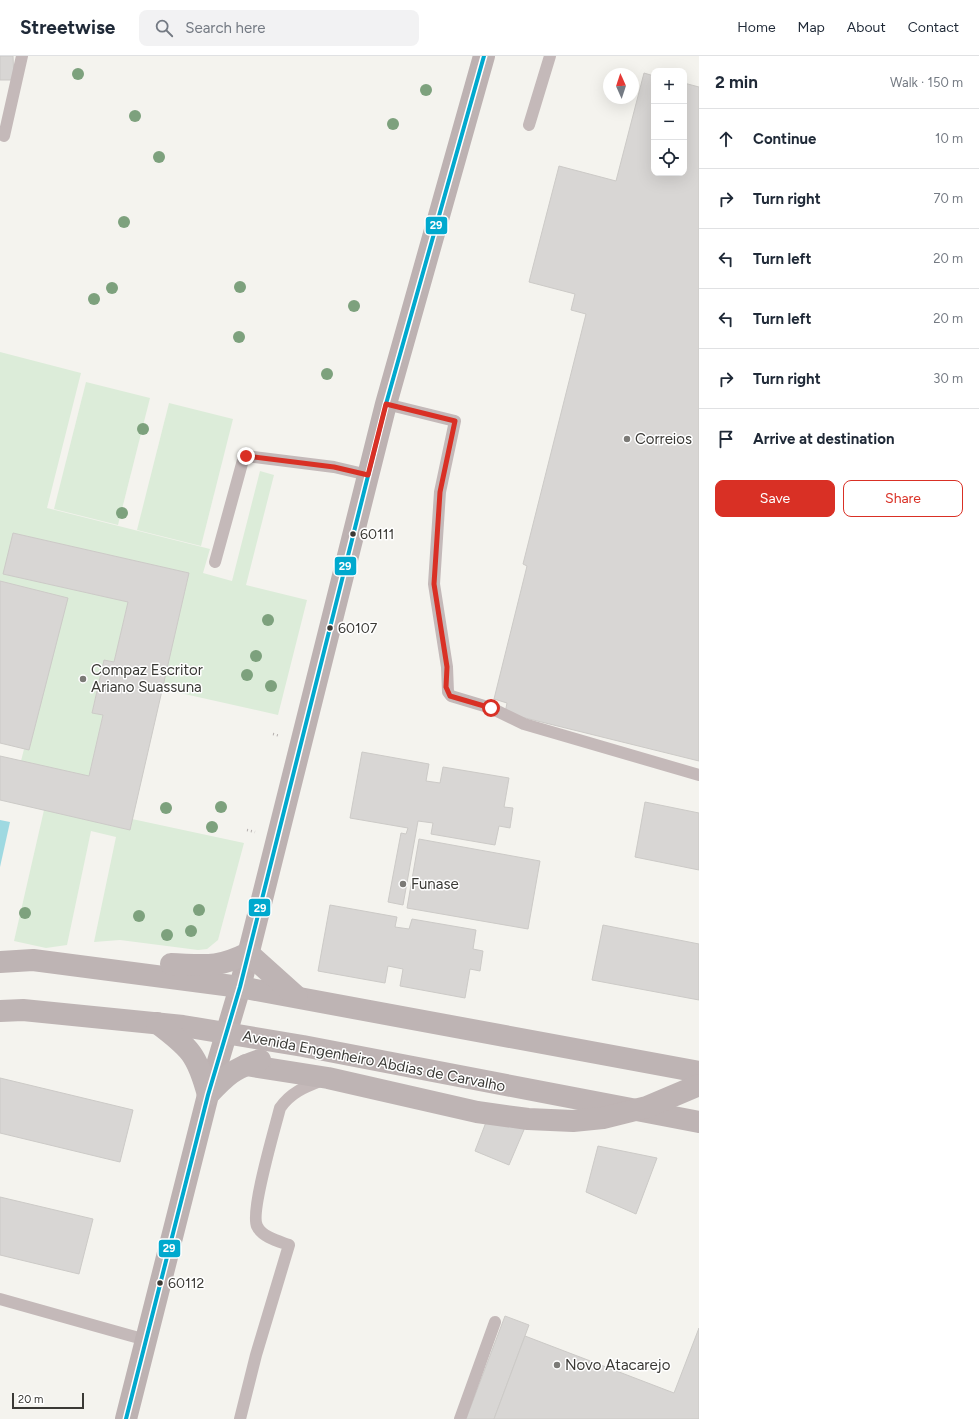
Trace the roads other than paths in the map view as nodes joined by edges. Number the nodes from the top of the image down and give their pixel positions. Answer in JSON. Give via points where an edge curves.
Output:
{"nodes":[{"id":1,"x":22,"y":56,"type":"edge"},
{"id":2,"x":484,"y":56,"type":"edge"},
{"id":3,"x":550,"y":56,"type":"edge"},
{"id":4,"x":529,"y":125,"type":"dead end"},
{"id":5,"x":4,"y":136,"type":"dead end"},
{"id":6,"x":386,"y":404,"type":"junction"},
{"id":7,"x":368,"y":475,"type":"junction"},
{"id":8,"x":215,"y":562,"type":"dead end"},
{"id":9,"x":699,"y":775,"type":"edge"},
{"id":10,"x":248,"y":954,"type":"junction"},
{"id":11,"x":0,"y":962,"type":"edge"},
{"id":12,"x":69,"y":964,"type":"junction"},
{"id":13,"x":201,"y":966,"type":"junction"},
{"id":14,"x":0,"y":971,"type":"edge"},
{"id":15,"x":167,"y":977,"type":"junction"},
{"id":16,"x":240,"y":987,"type":"junction"},
{"id":17,"x":298,"y":998,"type":"junction"},
{"id":18,"x":0,"y":1011,"type":"edge"},
{"id":19,"x":156,"y":1022,"type":"junction"},
{"id":20,"x":227,"y":1034,"type":"junction"},
{"id":21,"x":303,"y":1046,"type":"junction"},
{"id":22,"x":246,"y":1065,"type":"junction"},
{"id":23,"x":699,"y":1072,"type":"edge"},
{"id":24,"x":328,"y":1078,"type":"junction"},
{"id":25,"x":699,"y":1085,"type":"edge"},
{"id":26,"x":208,"y":1095,"type":"junction"},
{"id":27,"x":638,"y":1110,"type":"junction"},
{"id":28,"x":699,"y":1122,"type":"edge"},
{"id":29,"x":0,"y":1299,"type":"edge"},
{"id":30,"x":495,"y":1322,"type":"dead end"},
{"id":31,"x":146,"y":1340,"type":"junction"},
{"id":32,"x":126,"y":1419,"type":"edge"},
{"id":33,"x":240,"y":1419,"type":"edge"},
{"id":34,"x":460,"y":1419,"type":"edge"}],
"edges":[{"from":1,"to":5,"type":"lane"},
{"from":2,"to":6,"type":"main road"},
{"from":3,"to":4,"type":"lane"},
{"from":6,"to":7,"type":"main road"},
{"from":6,"to":9,"type":"lane","via":[[455,421],[440,492],[434,584],[450,696],[491,708],[524,724]]},
{"from":7,"to":8,"type":"lane","via":[[334,467],[246,456]]},
{"from":7,"to":10,"type":"main road"},
{"from":10,"to":13,"type":"highway","via":[[224,964]]},
{"from":10,"to":16,"type":"main road"},
{"from":10,"to":17,"type":"highway"},
{"from":11,"to":12,"type":"highway","via":[[33,960]]},
{"from":12,"to":13,"type":"highway"},
{"from":12,"to":14,"type":"highway"},
{"from":12,"to":15,"type":"highway"},
{"from":13,"to":15,"type":"highway"},
{"from":15,"to":16,"type":"highway"},
{"from":16,"to":17,"type":"highway"},
{"from":16,"to":20,"type":"main road"},
{"from":17,"to":23,"type":"highway"},
{"from":18,"to":19,"type":"highway","name":"Avenida Engenheiro Abdias de Carvalho","via":[[23,1010]]},
{"from":19,"to":20,"type":"highway","name":"Avenida Engenheiro Abdias de Carvalho"},
{"from":19,"to":26,"type":"highway","via":[[185,1045],[196,1059]]},
{"from":20,"to":21,"type":"highway","name":"Avenida Engenheiro Abdias de Carvalho"},
{"from":20,"to":26,"type":"main road"},
{"from":21,"to":22,"type":"highway"},
{"from":21,"to":27,"type":"highway","name":"Avenida Engenheiro Abdias de Carvalho"},
{"from":22,"to":24,"type":"highway"},
{"from":22,"to":26,"type":"highway","via":[[227,1075]]},
{"from":24,"to":27,"type":"highway","via":[[477,1112],[528,1119],[573,1121],[603,1118]]},
{"from":24,"to":33,"type":"lane","via":[[299,1089],[287,1098],[280,1108],[261,1179],[255,1218],[257,1227],[263,1234],[289,1245],[256,1354]]},
{"from":25,"to":27,"type":"highway"},
{"from":26,"to":31,"type":"main road"},
{"from":27,"to":28,"type":"highway","name":"Avenida Engenheiro Abdias de Carvalho"},
{"from":29,"to":31,"type":"lane"},
{"from":30,"to":34,"type":"lane"},
{"from":31,"to":32,"type":"main road"}]}
